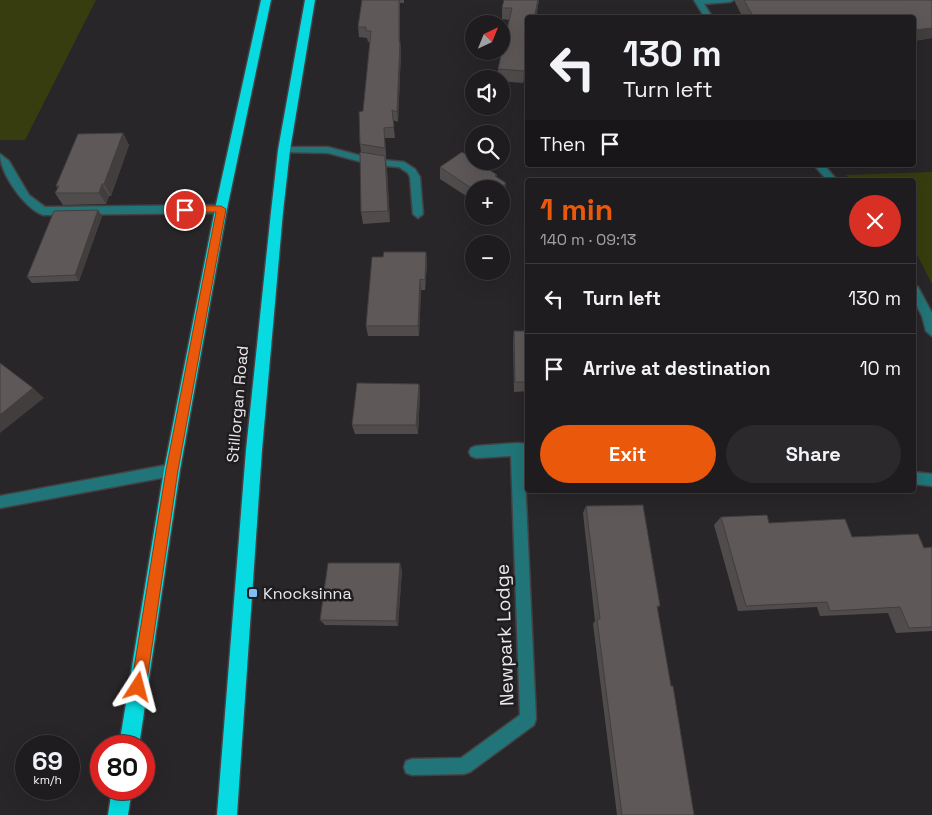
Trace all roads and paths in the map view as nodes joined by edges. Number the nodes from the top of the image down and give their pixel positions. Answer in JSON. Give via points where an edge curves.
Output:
{"nodes":[{"id":1,"x":266,"y":0,"type":"edge"},
{"id":2,"x":310,"y":0,"type":"edge"},
{"id":3,"x":730,"y":0,"type":"edge"},
{"id":4,"x":699,"y":1,"type":"edge"},
{"id":5,"x":707,"y":15,"type":"edge"},
{"id":6,"x":284,"y":150,"type":"junction"},
{"id":7,"x":0,"y":157,"type":"edge"},
{"id":8,"x":821,"y":167,"type":"edge"},
{"id":9,"x":830,"y":178,"type":"edge"},
{"id":10,"x":221,"y":209,"type":"junction"},
{"id":11,"x":418,"y":214,"type":"dead end"},
{"id":12,"x":916,"y":294,"type":"edge"},
{"id":13,"x":932,"y":330,"type":"edge"},
{"id":14,"x":522,"y":450,"type":"edge"},
{"id":15,"x":476,"y":452,"type":"dead end"},
{"id":16,"x":172,"y":470,"type":"junction"},
{"id":17,"x":916,"y":478,"type":"edge"},
{"id":18,"x":932,"y":480,"type":"edge"},
{"id":19,"x":0,"y":502,"type":"edge"},
{"id":20,"x":131,"y":735,"type":"edge"},
{"id":21,"x":412,"y":767,"type":"dead end"},
{"id":22,"x":120,"y":800,"type":"edge"},
{"id":23,"x":118,"y":815,"type":"edge"},
{"id":24,"x":227,"y":815,"type":"edge"}],
"edges":[{"from":1,"to":10,"type":"highway"},
{"from":2,"to":6,"type":"highway","name":"Stillorgan Road"},
{"from":3,"to":4,"type":"street"},
{"from":4,"to":5,"type":"street"},
{"from":6,"to":11,"type":"street","via":[[328,150],[373,162],[401,164],[412,171],[415,178]]},
{"from":6,"to":24,"type":"highway","name":"Stillorgan Road","via":[[254,450]]},
{"from":7,"to":10,"type":"street","via":[[25,197],[43,211]]},
{"from":8,"to":9,"type":"street"},
{"from":10,"to":16,"type":"highway"},
{"from":12,"to":13,"type":"street"},
{"from":14,"to":15,"type":"street"},
{"from":14,"to":21,"type":"street","name":"Newpark Lodge","via":[[528,719],[464,766]]},
{"from":16,"to":19,"type":"street"},
{"from":16,"to":20,"type":"highway"},
{"from":17,"to":18,"type":"street"},
{"from":22,"to":23,"type":"highway"}]}
